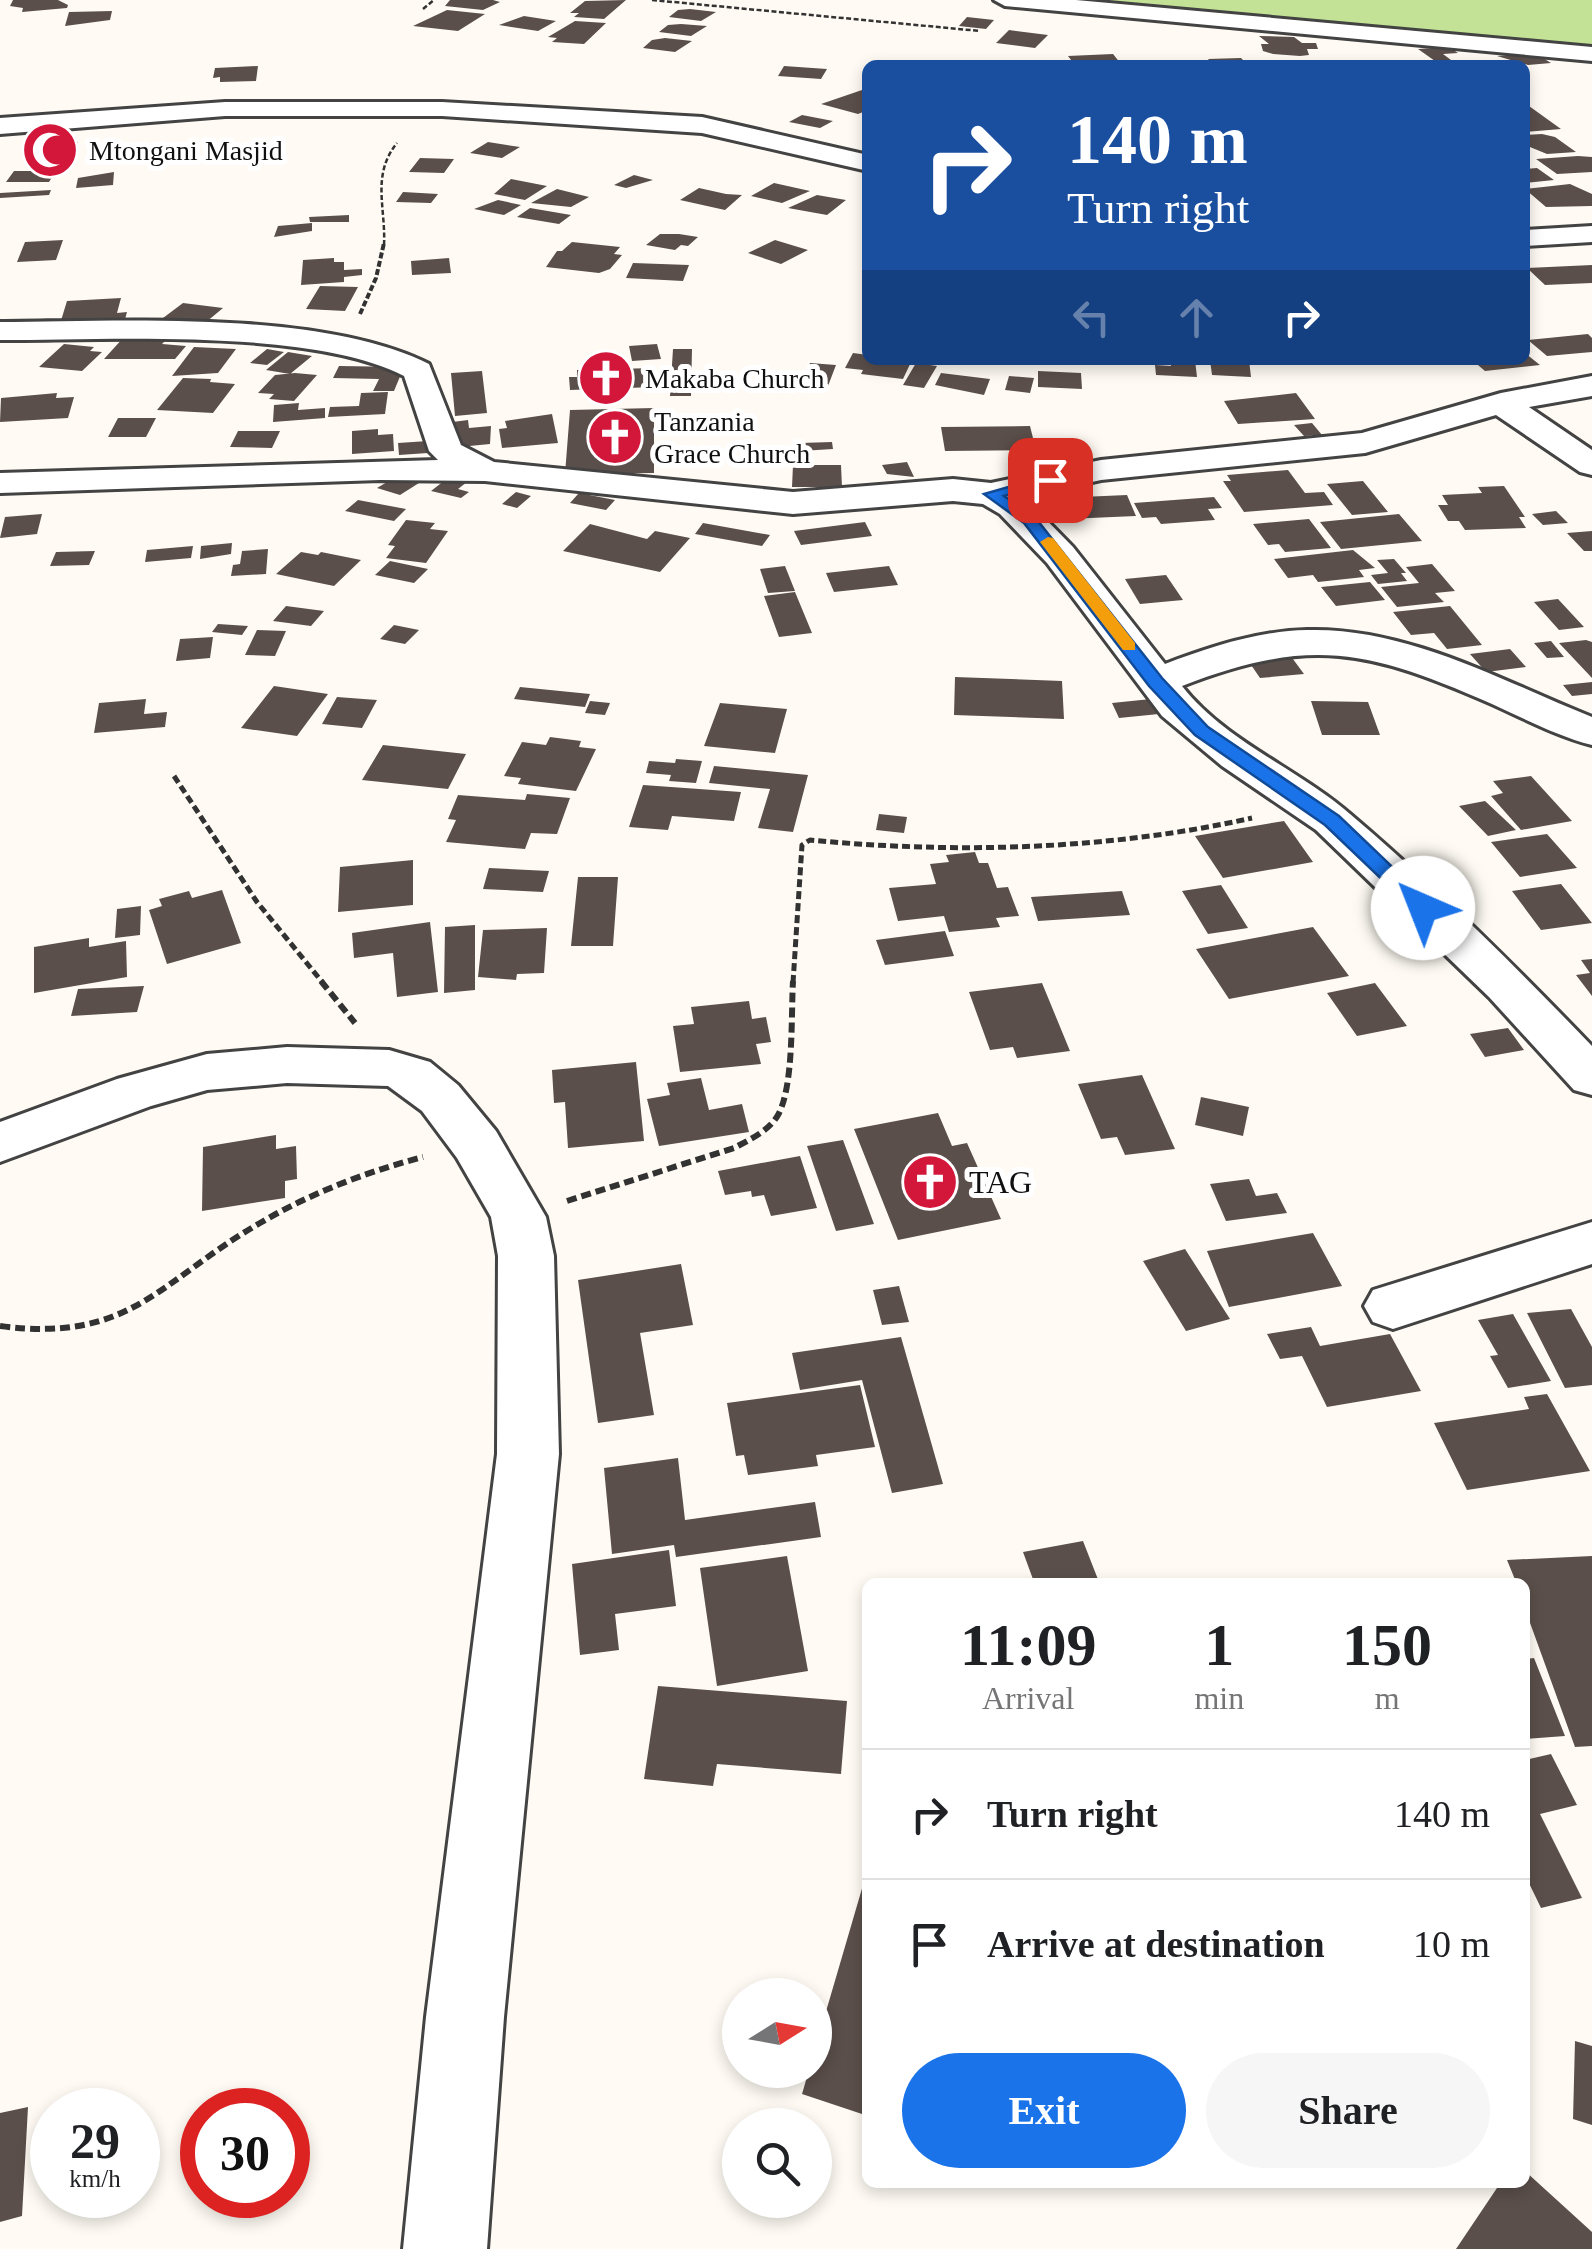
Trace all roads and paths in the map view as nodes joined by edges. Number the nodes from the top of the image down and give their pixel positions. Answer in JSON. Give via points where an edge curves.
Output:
{"nodes":[{"id":1,"x":434,"y":0,"type":"edge"},
{"id":2,"x":652,"y":0,"type":"edge"},
{"id":3,"x":1005,"y":0,"type":"edge"},
{"id":4,"x":423,"y":9,"type":"dead end"},
{"id":5,"x":980,"y":30,"type":"dead end"},
{"id":6,"x":1592,"y":54,"type":"edge"},
{"id":7,"x":442,"y":109,"type":"junction"},
{"id":8,"x":0,"y":126,"type":"edge"},
{"id":9,"x":862,"y":163,"type":"edge"},
{"id":10,"x":1530,"y":234,"type":"edge"},
{"id":11,"x":1592,"y":234,"type":"edge"},
{"id":12,"x":0,"y":331,"type":"edge"},
{"id":13,"x":340,"y":344,"type":"junction"},
{"id":14,"x":1592,"y":386,"type":"edge"},
{"id":15,"x":1501,"y":403,"type":"junction"},
{"id":16,"x":1592,"y":465,"type":"edge"},
{"id":17,"x":485,"y":471,"type":"junction"},
{"id":18,"x":0,"y":483,"type":"edge"},
{"id":19,"x":991,"y":494,"type":"junction"},
{"id":20,"x":1156,"y":682,"type":"junction"},
{"id":21,"x":1592,"y":732,"type":"edge"},
{"id":22,"x":174,"y":776,"type":"dead end"},
{"id":23,"x":1306,"y":803,"type":"junction"},
{"id":24,"x":388,"y":1068,"type":"junction"},
{"id":25,"x":1592,"y":1077,"type":"edge"},
{"id":26,"x":0,"y":1144,"type":"edge"},
{"id":27,"x":478,"y":1145,"type":"junction"},
{"id":28,"x":518,"y":1217,"type":"junction"},
{"id":29,"x":1592,"y":1243,"type":"edge"},
{"id":30,"x":1393,"y":1306,"type":"dead end"},
{"id":31,"x":0,"y":1326,"type":"edge"},
{"id":32,"x":445,"y":2249,"type":"edge"}],
"edges":[{"from":1,"to":4,"type":"path"},
{"from":2,"to":5,"type":"path"},
{"from":3,"to":6,"type":"street"},
{"from":7,"to":8,"type":"street","via":[[195,110]]},
{"from":7,"to":9,"type":"street","via":[[702,125]]},
{"from":7,"to":13,"type":"path","via":[[397,144],[378,172],[384,244],[377,276]]},
{"from":10,"to":11,"type":"street"},
{"from":12,"to":13,"type":"street"},
{"from":13,"to":17,"type":"street","via":[[408,362],[418,371],[446,451]]},
{"from":14,"to":15,"type":"street"},
{"from":15,"to":16,"type":"street"},
{"from":15,"to":19,"type":"street","via":[[1366,443],[1086,472]]},
{"from":17,"to":18,"type":"street"},
{"from":17,"to":19,"type":"street","via":[[793,503],[953,490]]},
{"from":19,"to":20,"type":"street","via":[[1029,519]]},
{"from":20,"to":21,"type":"street","via":[[1268,645],[1375,648],[1428,663]]},
{"from":20,"to":23,"type":"street","via":[[1202,731]]},
{"from":22,"to":24,"type":"path","via":[[257,902]]},
{"from":23,"to":25,"type":"street","via":[[1388,871]]},
{"from":23,"to":28,"type":"path","via":[[1224,826],[1136,840],[893,848],[810,840],[798,858],[786,1083],[778,1115],[734,1148]]},
{"from":24,"to":26,"type":"street","via":[[287,1065],[207,1072],[134,1092]]},
{"from":24,"to":27,"type":"street","via":[[412,1075],[440,1098]]},
{"from":27,"to":28,"type":"street"},
{"from":27,"to":31,"type":"path","via":[[398,1164],[299,1200],[118,1318],[60,1334]]},
{"from":28,"to":32,"type":"street","via":[[526,1256],[528,1454]]},
{"from":29,"to":30,"type":"street"}]}
